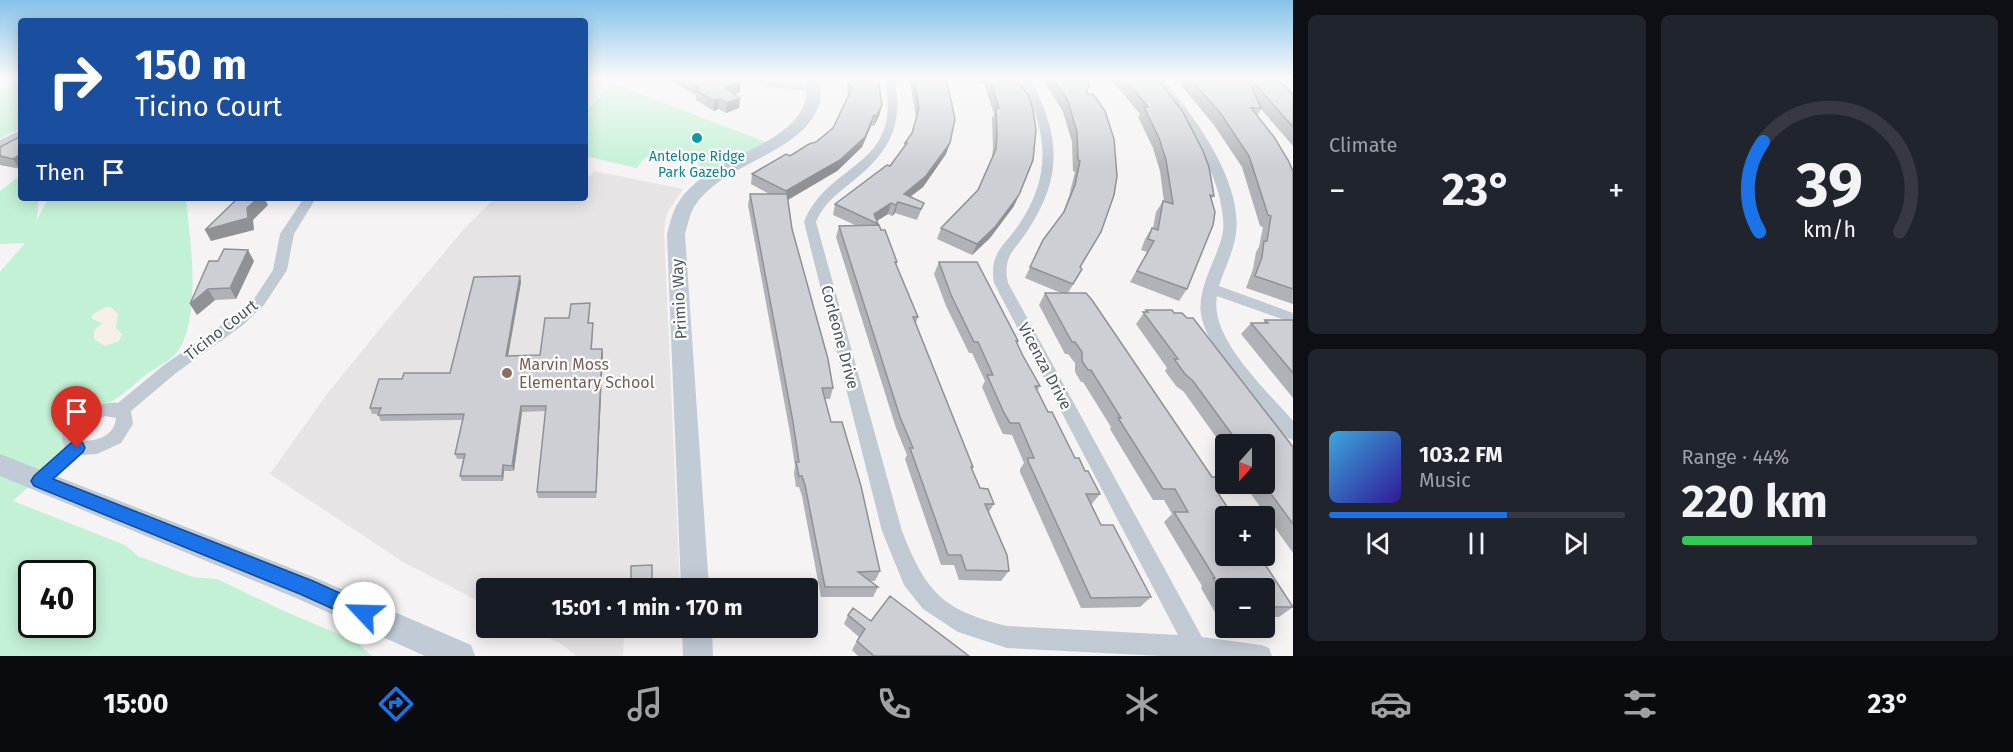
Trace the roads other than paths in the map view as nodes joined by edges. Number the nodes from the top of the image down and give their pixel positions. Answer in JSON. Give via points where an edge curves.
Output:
{"nodes":[{"id":1,"x":809,"y":108,"type":"edge"},
{"id":2,"x":895,"y":108,"type":"edge"},
{"id":3,"x":1040,"y":108,"type":"edge"},
{"id":4,"x":1179,"y":108,"type":"edge"},
{"id":5,"x":18,"y":135,"type":"edge"},
{"id":6,"x":0,"y":144,"type":"edge"},
{"id":7,"x":308,"y":201,"type":"edge"},
{"id":8,"x":1212,"y":289,"type":"junction"},
{"id":9,"x":1293,"y":318,"type":"edge"},
{"id":10,"x":120,"y":411,"type":"junction"},
{"id":11,"x":1293,"y":433,"type":"edge"},
{"id":12,"x":77,"y":448,"type":"junction"},
{"id":13,"x":0,"y":465,"type":"edge"},
{"id":14,"x":40,"y":481,"type":"junction"},
{"id":15,"x":694,"y":578,"type":"edge"},
{"id":16,"x":697,"y":638,"type":"edge"},
{"id":17,"x":1196,"y":647,"type":"junction"},
{"id":18,"x":460,"y":656,"type":"edge"},
{"id":19,"x":698,"y":656,"type":"edge"},
{"id":20,"x":1261,"y":656,"type":"edge"}],
"edges":[{"from":1,"to":15,"type":"street","name":"Primio Way","via":[[796,128],[708,178],[691,193],[677,219]]},
{"from":2,"to":17,"type":"street","name":"Corleone Drive","via":[[882,146],[869,162],[815,206],[810,222],[892,531],[910,577],[928,601],[964,626],[1007,637]]},
{"from":3,"to":17,"type":"street","name":"Vicenza Drive","via":[[1049,136],[1050,160],[1042,195],[1033,213],[1002,254],[1001,283]]},
{"from":4,"to":8,"type":"street","via":[[1214,158],[1230,221]]},
{"from":5,"to":6,"type":"street"},
{"from":7,"to":10,"type":"street","name":"Ticino Court","via":[[287,234],[280,270],[259,302]]},
{"from":8,"to":9,"type":"street"},
{"from":8,"to":11,"type":"street","via":[[1208,317],[1220,342]]},
{"from":10,"to":12,"type":"street","via":[[126,422],[115,438],[92,448]]},
{"from":10,"to":12,"type":"street","via":[[100,411],[79,422],[70,437]]},
{"from":12,"to":14,"type":"street"},
{"from":13,"to":14,"type":"street"},
{"from":14,"to":18,"type":"street","via":[[306,588]]},
{"from":16,"to":19,"type":"street"},
{"from":17,"to":20,"type":"street","name":"Corleone Drive"}]}
